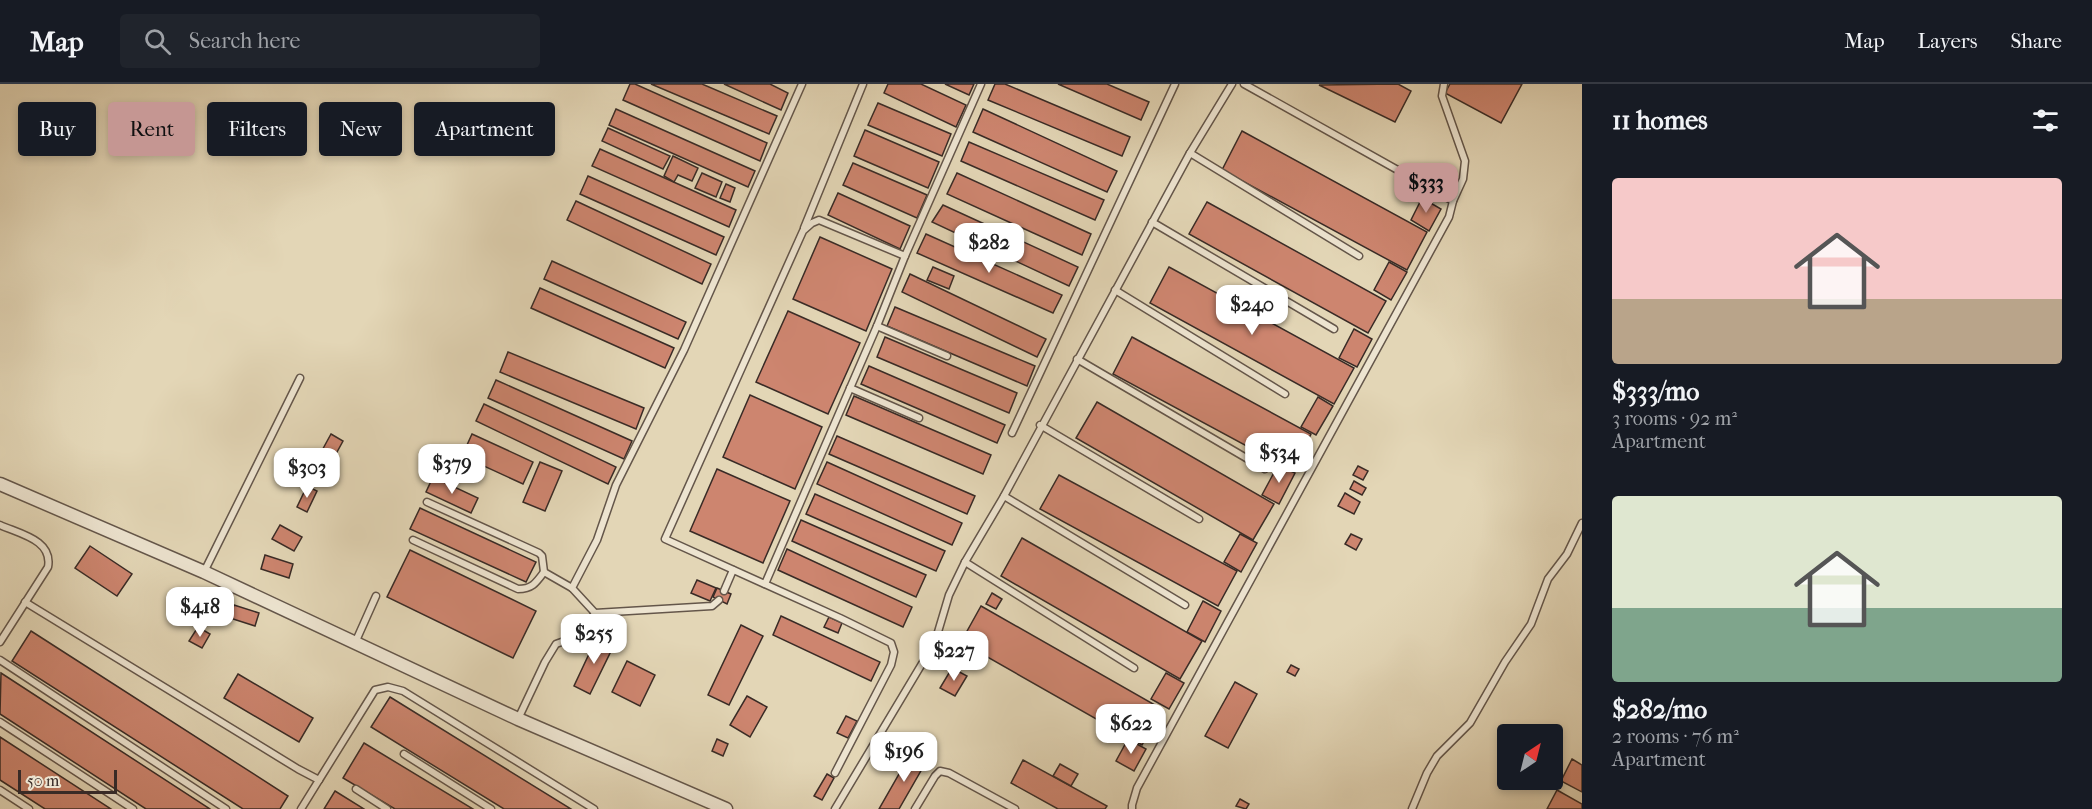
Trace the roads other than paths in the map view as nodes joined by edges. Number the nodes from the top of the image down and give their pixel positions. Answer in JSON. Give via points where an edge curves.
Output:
{"nodes":[{"id":1,"x":802,"y":84,"type":"edge"},
{"id":2,"x":863,"y":84,"type":"edge"},
{"id":3,"x":981,"y":84,"type":"edge"},
{"id":4,"x":1175,"y":84,"type":"edge"},
{"id":5,"x":1232,"y":84,"type":"edge"},
{"id":6,"x":1244,"y":84,"type":"edge"},
{"id":7,"x":1444,"y":84,"type":"edge"},
{"id":8,"x":1190,"y":153,"type":"junction"},
{"id":9,"x":1453,"y":201,"type":"junction"},
{"id":10,"x":1152,"y":222,"type":"junction"},
{"id":11,"x":803,"y":231,"type":"junction"},
{"id":12,"x":905,"y":256,"type":"junction"},
{"id":13,"x":1359,"y":256,"type":"dead end"},
{"id":14,"x":1115,"y":290,"type":"junction"},
{"id":15,"x":877,"y":326,"type":"junction"},
{"id":16,"x":1334,"y":329,"type":"dead end"},
{"id":17,"x":946,"y":356,"type":"dead end"},
{"id":18,"x":1077,"y":359,"type":"junction"},
{"id":19,"x":300,"y":378,"type":"dead end"},
{"id":20,"x":850,"y":388,"type":"junction"},
{"id":21,"x":1285,"y":394,"type":"dead end"},
{"id":22,"x":919,"y":417,"type":"dead end"},
{"id":23,"x":1040,"y":425,"type":"junction"},
{"id":24,"x":1012,"y":433,"type":"dead end"},
{"id":25,"x":1265,"y":469,"type":"dead end"},
{"id":26,"x":0,"y":484,"type":"edge"},
{"id":27,"x":1004,"y":496,"type":"junction"},
{"id":28,"x":427,"y":502,"type":"dead end"},
{"id":29,"x":1199,"y":519,"type":"dead end"},
{"id":30,"x":1582,"y":523,"type":"edge"},
{"id":31,"x":0,"y":525,"type":"edge"},
{"id":32,"x":413,"y":540,"type":"dead end"},
{"id":33,"x":965,"y":562,"type":"junction"},
{"id":34,"x":733,"y":570,"type":"junction"},
{"id":35,"x":204,"y":572,"type":"junction"},
{"id":36,"x":544,"y":572,"type":"junction"},
{"id":37,"x":765,"y":584,"type":"junction"},
{"id":38,"x":572,"y":588,"type":"junction"},
{"id":39,"x":724,"y":591,"type":"dead end"},
{"id":40,"x":376,"y":596,"type":"dead end"},
{"id":41,"x":719,"y":600,"type":"dead end"},
{"id":42,"x":25,"y":602,"type":"junction"},
{"id":43,"x":1185,"y":605,"type":"dead end"},
{"id":44,"x":595,"y":613,"type":"junction"},
{"id":45,"x":0,"y":642,"type":"edge"},
{"id":46,"x":355,"y":644,"type":"junction"},
{"id":47,"x":0,"y":660,"type":"edge"},
{"id":48,"x":1134,"y":668,"type":"dead end"},
{"id":49,"x":518,"y":719,"type":"junction"},
{"id":50,"x":0,"y":722,"type":"edge"},
{"id":51,"x":404,"y":754,"type":"dead end"},
{"id":52,"x":835,"y":773,"type":"dead end"},
{"id":53,"x":319,"y":780,"type":"junction"},
{"id":54,"x":356,"y":789,"type":"dead end"},
{"id":55,"x":0,"y":790,"type":"edge"},
{"id":56,"x":29,"y":809,"type":"edge"},
{"id":57,"x":133,"y":809,"type":"edge"},
{"id":58,"x":226,"y":809,"type":"edge"},
{"id":59,"x":301,"y":809,"type":"edge"},
{"id":60,"x":387,"y":809,"type":"edge"},
{"id":61,"x":491,"y":809,"type":"edge"},
{"id":62,"x":594,"y":809,"type":"edge"},
{"id":63,"x":726,"y":809,"type":"edge"},
{"id":64,"x":835,"y":809,"type":"edge"},
{"id":65,"x":915,"y":809,"type":"edge"},
{"id":66,"x":1015,"y":809,"type":"edge"},
{"id":67,"x":1132,"y":809,"type":"edge"},
{"id":68,"x":1412,"y":809,"type":"edge"}],
"edges":[{"from":1,"to":38,"type":"lane","via":[[684,350],[616,485],[597,540]]},
{"from":2,"to":11,"type":"lane"},
{"from":3,"to":12,"type":"lane"},
{"from":4,"to":24,"type":"lane"},
{"from":5,"to":8,"type":"lane"},
{"from":6,"to":9,"type":"lane"},
{"from":7,"to":9,"type":"lane","via":[[1442,96],[1465,161],[1463,179]]},
{"from":8,"to":10,"type":"lane"},
{"from":8,"to":13,"type":"lane"},
{"from":9,"to":67,"type":"lane","via":[[1449,217],[1137,788]]},
{"from":10,"to":14,"type":"lane"},
{"from":10,"to":16,"type":"lane"},
{"from":11,"to":12,"type":"lane","via":[[819,220]]},
{"from":11,"to":34,"type":"lane","via":[[665,539]]},
{"from":12,"to":15,"type":"lane"},
{"from":14,"to":18,"type":"lane"},
{"from":14,"to":21,"type":"lane"},
{"from":15,"to":17,"type":"lane"},
{"from":15,"to":20,"type":"lane"},
{"from":18,"to":23,"type":"lane"},
{"from":18,"to":25,"type":"lane"},
{"from":19,"to":35,"type":"lane"},
{"from":20,"to":22,"type":"lane"},
{"from":20,"to":37,"type":"lane"},
{"from":23,"to":27,"type":"lane"},
{"from":23,"to":29,"type":"lane"},
{"from":26,"to":35,"type":"street"},
{"from":27,"to":33,"type":"lane"},
{"from":27,"to":43,"type":"lane"},
{"from":28,"to":36,"type":"lane","via":[[539,553]]},
{"from":30,"to":68,"type":"lane","via":[[1567,554],[1548,579],[1531,624],[1504,662],[1470,723],[1426,773]]},
{"from":31,"to":42,"type":"lane","via":[[47,549],[48,567]]},
{"from":32,"to":36,"type":"lane","via":[[518,589],[534,586]]},
{"from":33,"to":48,"type":"lane"},
{"from":33,"to":64,"type":"lane","via":[[949,595],[935,642]]},
{"from":34,"to":37,"type":"lane"},
{"from":34,"to":39,"type":"lane"},
{"from":35,"to":46,"type":"street"},
{"from":36,"to":38,"type":"lane"},
{"from":37,"to":52,"type":"lane","via":[[891,643],[891,665]]},
{"from":38,"to":44,"type":"lane"},
{"from":40,"to":46,"type":"lane"},
{"from":41,"to":44,"type":"lane","via":[[712,606]]},
{"from":42,"to":45,"type":"lane"},
{"from":42,"to":53,"type":"lane"},
{"from":44,"to":49,"type":"lane","via":[[581,635],[556,644]]},
{"from":46,"to":49,"type":"street"},
{"from":47,"to":58,"type":"lane"},
{"from":49,"to":63,"type":"street"},
{"from":50,"to":57,"type":"lane"},
{"from":51,"to":61,"type":"lane"},
{"from":53,"to":59,"type":"lane"},
{"from":53,"to":62,"type":"lane","via":[[375,690],[388,687],[403,691]]},
{"from":54,"to":60,"type":"lane"},
{"from":55,"to":56,"type":"lane"},
{"from":65,"to":66,"type":"lane","via":[[939,771]]}]}
